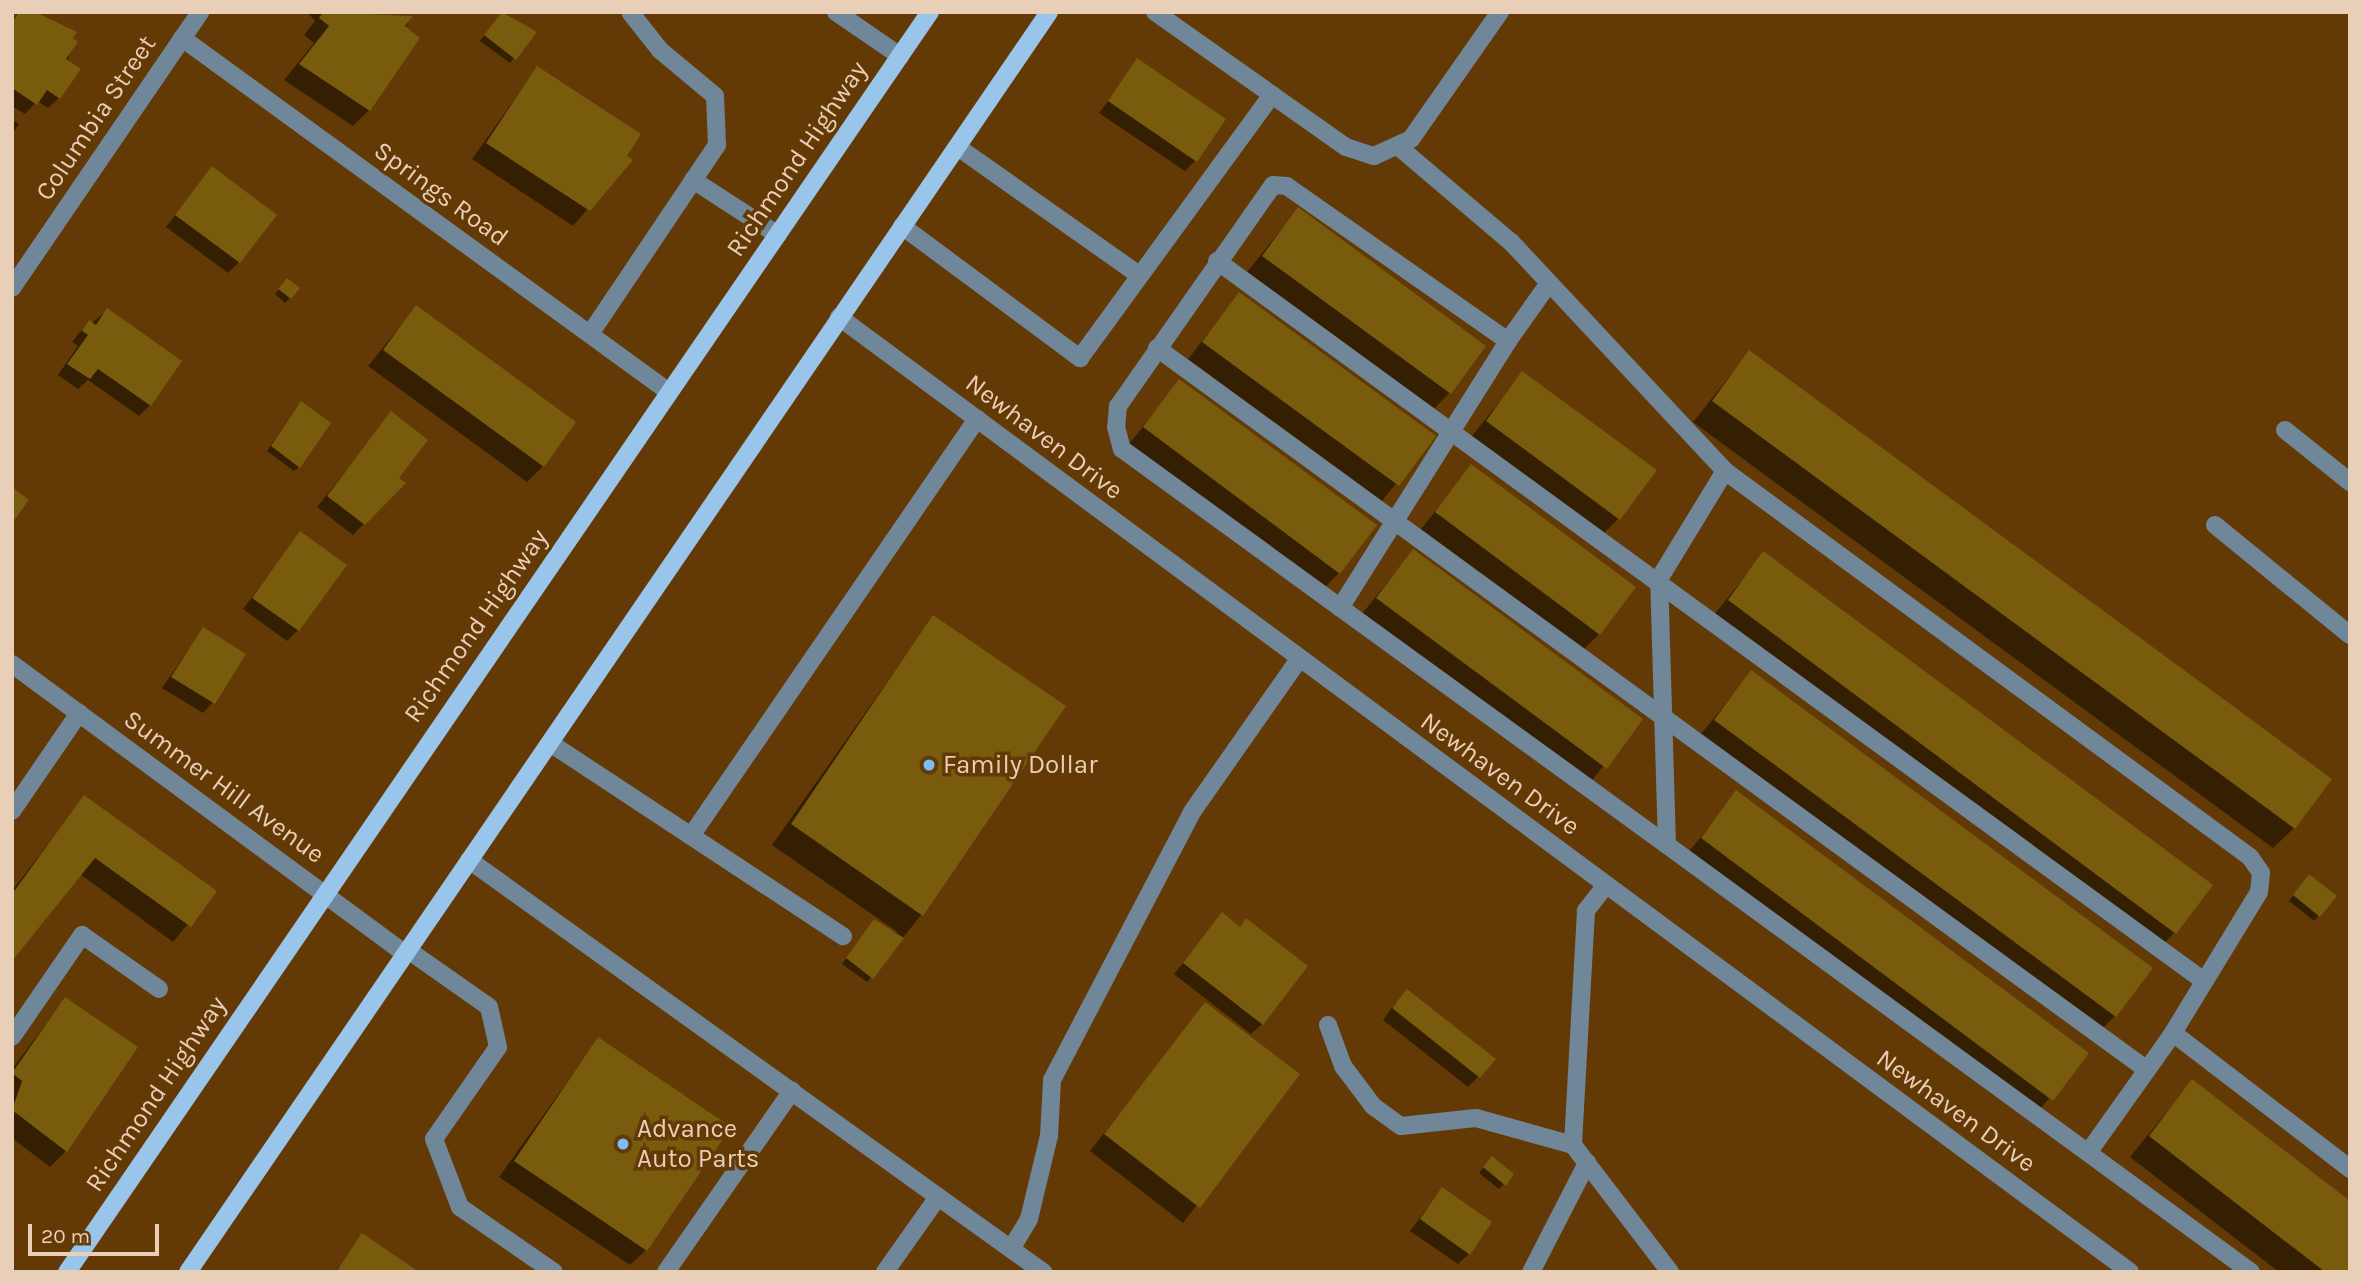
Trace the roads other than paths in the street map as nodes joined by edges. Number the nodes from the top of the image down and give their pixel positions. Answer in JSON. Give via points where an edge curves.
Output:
{"nodes":[{"id":1,"x":200,"y":12,"type":"edge"},
{"id":2,"x":630,"y":12,"type":"edge"},
{"id":3,"x":836,"y":12,"type":"edge"},
{"id":4,"x":930,"y":12,"type":"edge"},
{"id":5,"x":1049,"y":12,"type":"edge"},
{"id":6,"x":1155,"y":12,"type":"edge"},
{"id":7,"x":1500,"y":12,"type":"edge"},
{"id":8,"x":182,"y":38,"type":"junction"},
{"id":9,"x":900,"y":57,"type":"junction"},
{"id":10,"x":1272,"y":95,"type":"junction"},
{"id":11,"x":959,"y":148,"type":"junction"},
{"id":12,"x":1400,"y":148,"type":"junction"},
{"id":13,"x":693,"y":180,"type":"junction"},
{"id":14,"x":902,"y":226,"type":"junction"},
{"id":15,"x":778,"y":235,"type":"junction"},
{"id":16,"x":1217,"y":261,"type":"junction"},
{"id":17,"x":1139,"y":275,"type":"junction"},
{"id":18,"x":1549,"y":283,"type":"junction"},
{"id":19,"x":12,"y":288,"type":"edge"},
{"id":20,"x":839,"y":317,"type":"junction"},
{"id":21,"x":590,"y":334,"type":"junction"},
{"id":22,"x":1508,"y":341,"type":"junction"},
{"id":23,"x":1157,"y":348,"type":"junction"},
{"id":24,"x":669,"y":392,"type":"junction"},
{"id":25,"x":977,"y":419,"type":"junction"},
{"id":26,"x":1453,"y":428,"type":"junction"},
{"id":27,"x":2285,"y":430,"type":"dead end"},
{"id":28,"x":1725,"y":471,"type":"junction"},
{"id":29,"x":2350,"y":482,"type":"edge"},
{"id":30,"x":1398,"y":517,"type":"junction"},
{"id":31,"x":2215,"y":525,"type":"dead end"},
{"id":32,"x":1659,"y":579,"type":"junction"},
{"id":33,"x":1340,"y":608,"type":"junction"},
{"id":34,"x":2350,"y":635,"type":"edge"},
{"id":35,"x":1300,"y":658,"type":"junction"},
{"id":36,"x":12,"y":664,"type":"edge"},
{"id":37,"x":1663,"y":712,"type":"junction"},
{"id":38,"x":79,"y":713,"type":"junction"},
{"id":39,"x":550,"y":743,"type":"junction"},
{"id":40,"x":12,"y":811,"type":"edge"},
{"id":41,"x":691,"y":836,"type":"junction"},
{"id":42,"x":1667,"y":845,"type":"junction"},
{"id":43,"x":470,"y":860,"type":"junction"},
{"id":44,"x":1606,"y":884,"type":"junction"},
{"id":45,"x":324,"y":893,"type":"junction"},
{"id":46,"x":843,"y":936,"type":"dead end"},
{"id":47,"x":407,"y":952,"type":"junction"},
{"id":48,"x":2204,"y":981,"type":"junction"},
{"id":49,"x":159,"y":989,"type":"dead end"},
{"id":50,"x":1328,"y":1025,"type":"dead end"},
{"id":51,"x":2173,"y":1032,"type":"junction"},
{"id":52,"x":12,"y":1037,"type":"edge"},
{"id":53,"x":2147,"y":1070,"type":"junction"},
{"id":54,"x":792,"y":1091,"type":"junction"},
{"id":55,"x":1573,"y":1145,"type":"junction"},
{"id":56,"x":2090,"y":1150,"type":"junction"},
{"id":57,"x":1587,"y":1163,"type":"junction"},
{"id":58,"x":2350,"y":1169,"type":"edge"},
{"id":59,"x":938,"y":1197,"type":"junction"},
{"id":60,"x":1011,"y":1249,"type":"junction"},
{"id":61,"x":67,"y":1272,"type":"edge"},
{"id":62,"x":188,"y":1272,"type":"edge"},
{"id":63,"x":554,"y":1272,"type":"edge"},
{"id":64,"x":666,"y":1272,"type":"edge"},
{"id":65,"x":885,"y":1272,"type":"edge"},
{"id":66,"x":1043,"y":1272,"type":"edge"},
{"id":67,"x":1531,"y":1272,"type":"edge"},
{"id":68,"x":1670,"y":1272,"type":"edge"},
{"id":69,"x":2130,"y":1272,"type":"edge"},
{"id":70,"x":2251,"y":1272,"type":"edge"}],
"edges":[{"from":1,"to":8,"type":"street","name":"Columbia Street"},
{"from":2,"to":13,"type":"street","via":[[660,50],[715,96],[716,145]]},
{"from":3,"to":9,"type":"street"},
{"from":4,"to":9,"type":"main road","name":"Richmond Highway"},
{"from":5,"to":11,"type":"main road"},
{"from":6,"to":10,"type":"street"},
{"from":7,"to":12,"type":"street"},
{"from":8,"to":19,"type":"street","name":"Columbia Street"},
{"from":8,"to":21,"type":"street","name":"Springs Road"},
{"from":9,"to":15,"type":"main road","name":"Richmond Highway"},
{"from":10,"to":12,"type":"street","via":[[1346,148],[1374,156]]},
{"from":10,"to":17,"type":"street"},
{"from":11,"to":14,"type":"main road"},
{"from":11,"to":17,"type":"street"},
{"from":12,"to":18,"type":"street"},
{"from":13,"to":15,"type":"street"},
{"from":13,"to":21,"type":"street"},
{"from":14,"to":17,"type":"street","via":[[1080,358]]},
{"from":14,"to":20,"type":"main road"},
{"from":15,"to":24,"type":"main road","name":"Richmond Highway"},
{"from":16,"to":22,"type":"street","via":[[1261,196],[1273,185],[1287,186]]},
{"from":16,"to":23,"type":"street"},
{"from":16,"to":26,"type":"street"},
{"from":18,"to":22,"type":"street"},
{"from":18,"to":28,"type":"street"},
{"from":20,"to":25,"type":"street","name":"Newhaven Drive"},
{"from":20,"to":39,"type":"main road"},
{"from":21,"to":24,"type":"street","name":"Springs Road"},
{"from":22,"to":26,"type":"street"},
{"from":23,"to":30,"type":"street"},
{"from":23,"to":33,"type":"street","via":[[1118,406],[1122,449]]},
{"from":24,"to":45,"type":"main road","name":"Richmond Highway"},
{"from":25,"to":35,"type":"street","name":"Newhaven Drive"},
{"from":25,"to":41,"type":"street"},
{"from":26,"to":30,"type":"street"},
{"from":26,"to":32,"type":"street"},
{"from":27,"to":29,"type":"street"},
{"from":28,"to":32,"type":"street"},
{"from":28,"to":48,"type":"street","via":[[2250,857],[2261,873],[2259,892]]},
{"from":30,"to":33,"type":"street"},
{"from":30,"to":37,"type":"street"},
{"from":31,"to":34,"type":"street"},
{"from":32,"to":37,"type":"street"},
{"from":32,"to":48,"type":"street"},
{"from":33,"to":42,"type":"street"},
{"from":35,"to":44,"type":"street","name":"Newhaven Drive"},
{"from":35,"to":60,"type":"street","via":[[1192,812],[1052,1080],[1044,1160],[1029,1219]]},
{"from":36,"to":38,"type":"street","name":"Summer Hill Avenue"},
{"from":37,"to":42,"type":"street"},
{"from":37,"to":53,"type":"street"},
{"from":38,"to":40,"type":"street"},
{"from":38,"to":45,"type":"street","name":"Summer Hill Avenue"},
{"from":39,"to":41,"type":"street"},
{"from":39,"to":43,"type":"main road"},
{"from":41,"to":46,"type":"street"},
{"from":42,"to":56,"type":"street"},
{"from":43,"to":47,"type":"main road"},
{"from":43,"to":54,"type":"street"},
{"from":44,"to":55,"type":"street","via":[[1586,911]]},
{"from":44,"to":69,"type":"street","name":"Newhaven Drive"},
{"from":45,"to":47,"type":"street","name":"Summer Hill Avenue"},
{"from":45,"to":61,"type":"main road","name":"Richmond Highway"},
{"from":47,"to":62,"type":"main road"},
{"from":47,"to":63,"type":"street","name":"Summer Hill Avenue","via":[[489,1007],[498,1047],[434,1139],[460,1207]]},
{"from":48,"to":51,"type":"street"},
{"from":49,"to":52,"type":"street","via":[[82,935]]},
{"from":50,"to":55,"type":"street","via":[[1343,1066],[1373,1106],[1401,1126],[1476,1118]]},
{"from":51,"to":53,"type":"street"},
{"from":51,"to":58,"type":"street"},
{"from":53,"to":56,"type":"street"},
{"from":54,"to":59,"type":"street"},
{"from":54,"to":64,"type":"street"},
{"from":55,"to":57,"type":"street"},
{"from":56,"to":70,"type":"street"},
{"from":57,"to":67,"type":"street"},
{"from":57,"to":68,"type":"street"},
{"from":59,"to":60,"type":"street"},
{"from":59,"to":65,"type":"street"},
{"from":60,"to":66,"type":"street"}]}
